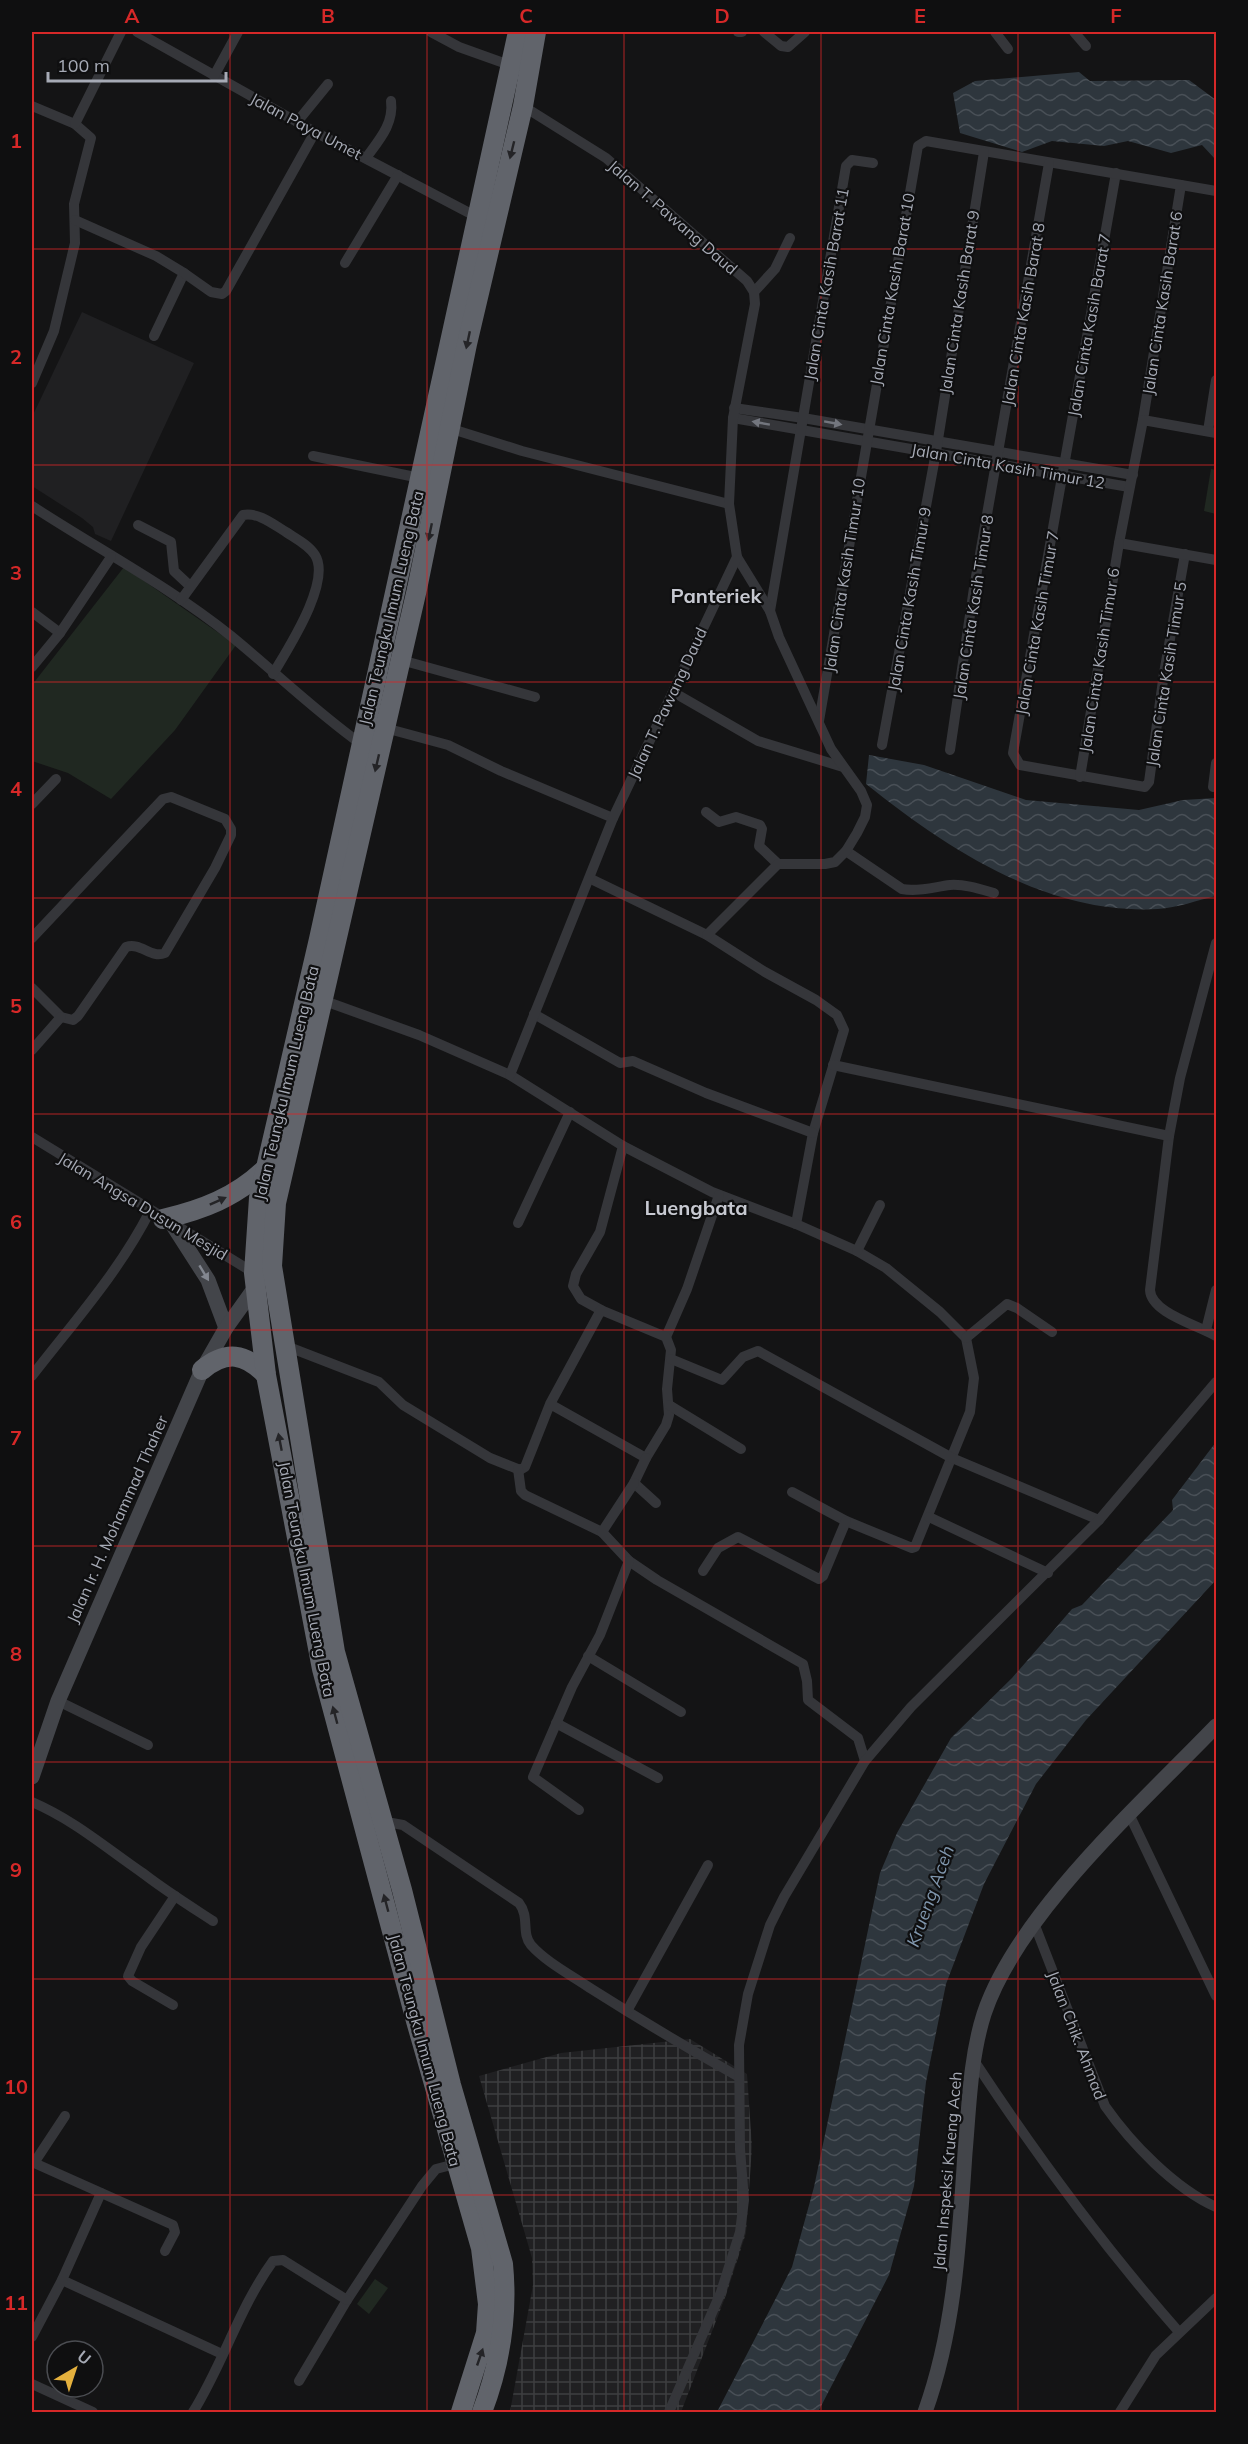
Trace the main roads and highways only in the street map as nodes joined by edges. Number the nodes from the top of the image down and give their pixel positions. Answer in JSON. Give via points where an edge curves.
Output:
{"nodes":[{"id":1,"x":518,"y":32,"type":"edge"},
{"id":2,"x":536,"y":32,"type":"edge"},
{"id":3,"x":327,"y":942,"type":"junction"},
{"id":4,"x":265,"y":1169,"type":"junction"},
{"id":5,"x":162,"y":1218,"type":"road end"},
{"id":6,"x":202,"y":1370,"type":"road end"},
{"id":7,"x":266,"y":1375,"type":"junction"},
{"id":8,"x":319,"y":1607,"type":"junction"},
{"id":9,"x":465,"y":2163,"type":"junction"},
{"id":10,"x":461,"y":2412,"type":"edge"},
{"id":11,"x":482,"y":2412,"type":"edge"}],
"edges":[{"from":1,"to":3,"type":"highway","name":"Jalan Teungku Imum Lueng Bata","via":[[361,744]]},
{"from":2,"to":3,"type":"highway","name":"Jalan Teungku Imum Lueng Bata","one_way":true,"via":[[401,660]]},
{"from":3,"to":4,"type":"highway","name":"Jalan Teungku Imum Lueng Bata"},
{"from":3,"to":8,"type":"highway","name":"Jalan Teungku Imum Lueng Bata","via":[[322,999],[276,1203],[272,1266]]},
{"from":5,"to":4,"type":"highway","one_way":true,"via":[[223,1199],[248,1185]]},
{"from":4,"to":7,"type":"highway","name":"Jalan Teungku Imum Lueng Bata","via":[[259,1198],[255,1280]]},
{"from":6,"to":7,"type":"highway","via":[[226,1357],[244,1357],[254,1361]]},
{"from":8,"to":7,"type":"highway","name":"Jalan Teungku Imum Lueng Bata","one_way":true},
{"from":8,"to":9,"type":"highway","name":"Jalan Teungku Imum Lueng Bata","via":[[381,1821]]},
{"from":9,"to":8,"type":"highway","name":"Jalan Teungku Imum Lueng Bata","one_way":true,"via":[[322,1669]]},
{"from":10,"to":9,"type":"highway","name":"Jalan Teungku Imum Lueng Bata","one_way":true,"via":[[483,2346],[488,2304]]},
{"from":9,"to":11,"type":"highway","name":"Jalan Teungku Imum Lueng Bata","via":[[500,2249],[505,2289],[500,2348]]}]}
